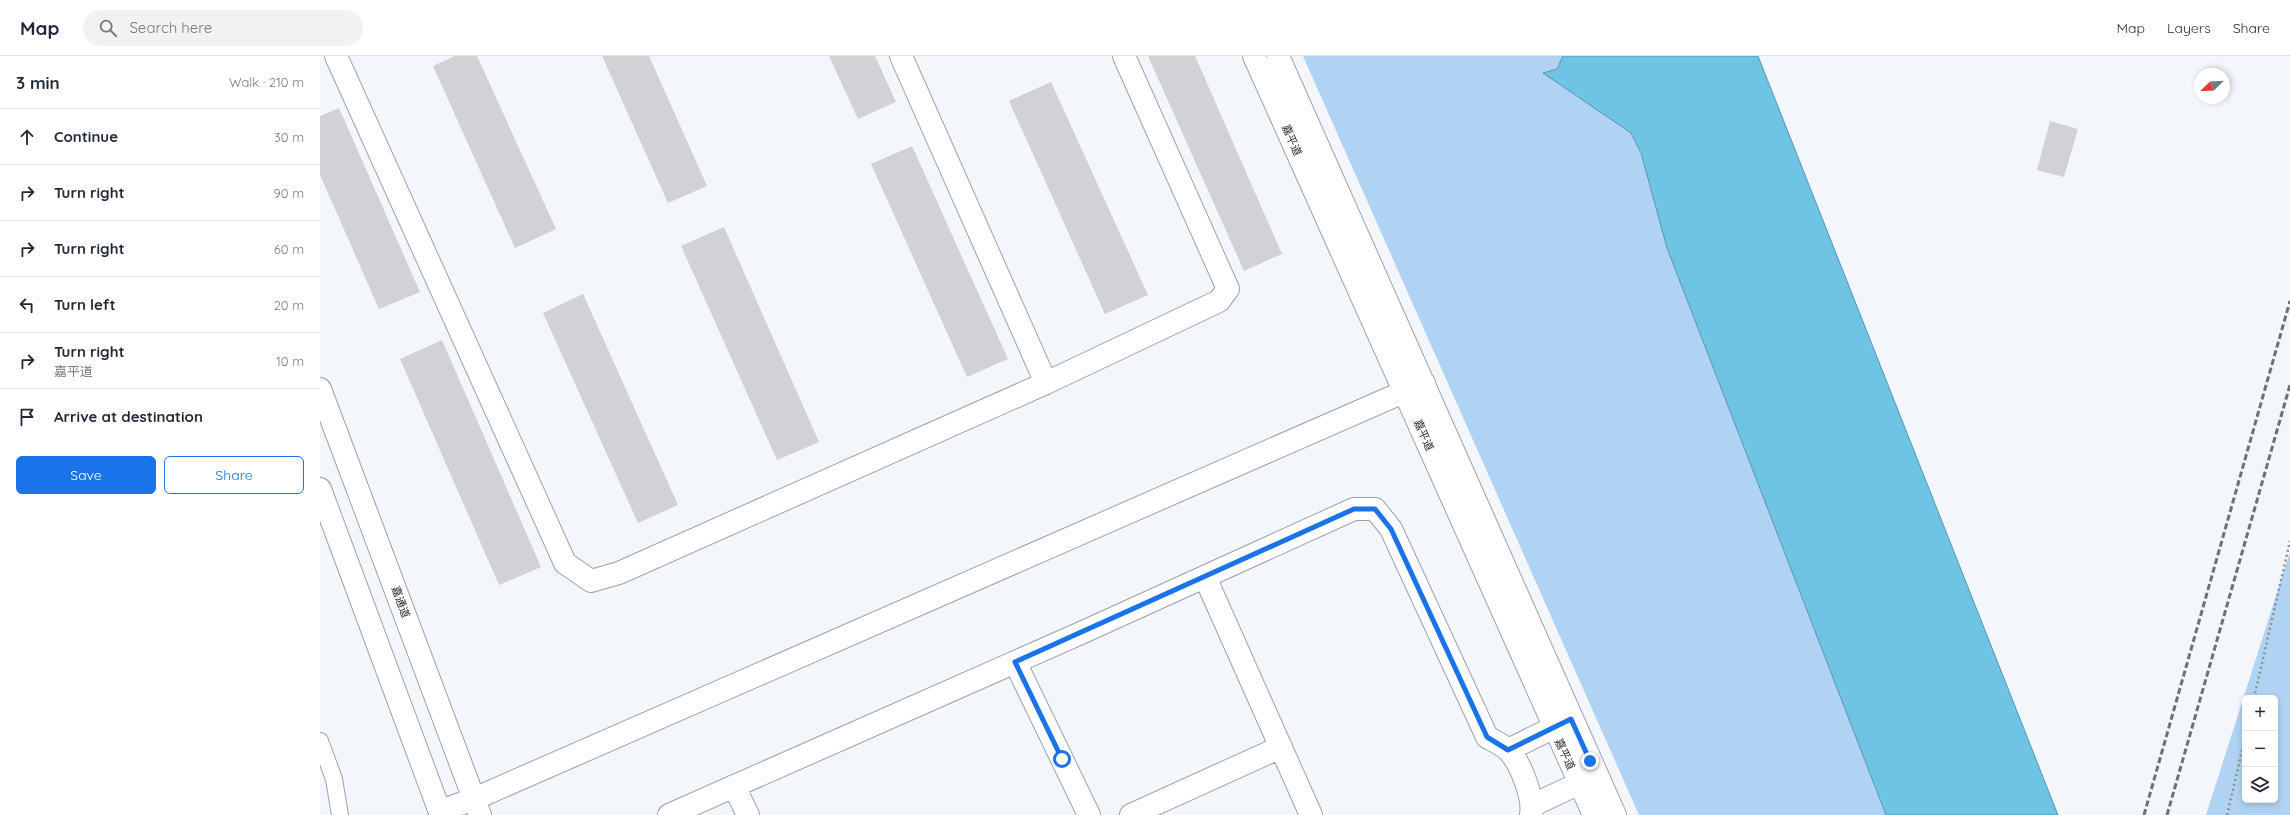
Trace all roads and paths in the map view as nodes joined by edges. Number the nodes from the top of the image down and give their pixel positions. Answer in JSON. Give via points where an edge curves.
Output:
{"nodes":[{"id":1,"x":336,"y":56,"type":"edge"},
{"id":2,"x":901,"y":56,"type":"edge"},
{"id":3,"x":1124,"y":56,"type":"edge"},
{"id":4,"x":1254,"y":56,"type":"edge"},
{"id":5,"x":1278,"y":56,"type":"edge"},
{"id":6,"x":1046,"y":382,"type":"junction"},
{"id":7,"x":1424,"y":383,"type":"junction"},
{"id":8,"x":320,"y":389,"type":"edge"},
{"id":9,"x":1404,"y":390,"type":"junction"},
{"id":10,"x":320,"y":489,"type":"edge"},
{"id":11,"x":2290,"y":541,"type":"edge"},
{"id":12,"x":1205,"y":577,"type":"junction"},
{"id":13,"x":1015,"y":662,"type":"junction"},
{"id":14,"x":2255,"y":695,"type":"edge"},
{"id":15,"x":1562,"y":723,"type":"junction"},
{"id":16,"x":320,"y":741,"type":"edge"},
{"id":17,"x":1281,"y":747,"type":"junction"},
{"id":18,"x":1508,"y":750,"type":"junction"},
{"id":19,"x":2242,"y":751,"type":"edge"},
{"id":20,"x":1588,"y":780,"type":"junction"},
{"id":21,"x":734,"y":786,"type":"junction"},
{"id":22,"x":478,"y":807,"type":"edge"},
{"id":23,"x":1532,"y":810,"type":"edge"},
{"id":24,"x":441,"y":813,"type":"edge"},
{"id":25,"x":340,"y":815,"type":"edge"},
{"id":26,"x":669,"y":815,"type":"edge"},
{"id":27,"x":748,"y":815,"type":"edge"},
{"id":28,"x":1089,"y":815,"type":"edge"},
{"id":29,"x":1131,"y":815,"type":"edge"},
{"id":30,"x":1311,"y":815,"type":"edge"},
{"id":31,"x":1594,"y":815,"type":"edge"},
{"id":32,"x":1615,"y":815,"type":"edge"},
{"id":33,"x":2227,"y":815,"type":"edge"}],
"edges":[{"from":1,"to":6,"type":"street","via":[[565,563],[591,581],[619,573]]},
{"from":2,"to":6,"type":"street"},
{"from":3,"to":6,"type":"street","via":[[1228,289],[1219,301]]},
{"from":4,"to":9,"type":"street","name":"嘉平道"},
{"from":5,"to":7,"type":"street","name":"嘉平道"},
{"from":7,"to":9,"type":"street"},
{"from":7,"to":15,"type":"street","name":"嘉平道"},
{"from":8,"to":22,"type":"street","name":"嘉通道"},
{"from":9,"to":15,"type":"street","name":"嘉平道"},
{"from":9,"to":22,"type":"street"},
{"from":10,"to":24,"type":"street"},
{"from":11,"to":14,"type":"path"},
{"from":12,"to":13,"type":"street"},
{"from":12,"to":17,"type":"street"},
{"from":12,"to":18,"type":"street","via":[[1354,509],[1375,509],[1391,529],[1487,737]]},
{"from":13,"to":21,"type":"street"},
{"from":13,"to":28,"type":"street"},
{"from":15,"to":18,"type":"street"},
{"from":15,"to":20,"type":"street","name":"嘉平道"},
{"from":16,"to":25,"type":"lane","via":[[334,779]]},
{"from":17,"to":29,"type":"street"},
{"from":17,"to":30,"type":"street"},
{"from":18,"to":23,"type":"street","via":[[1524,779]]},
{"from":19,"to":33,"type":"path"},
{"from":20,"to":23,"type":"street"},
{"from":20,"to":31,"type":"street","name":"嘉平道"},
{"from":20,"to":32,"type":"street","name":"嘉平道"},
{"from":21,"to":26,"type":"street"},
{"from":21,"to":27,"type":"street"},
{"from":22,"to":24,"type":"street"}]}
